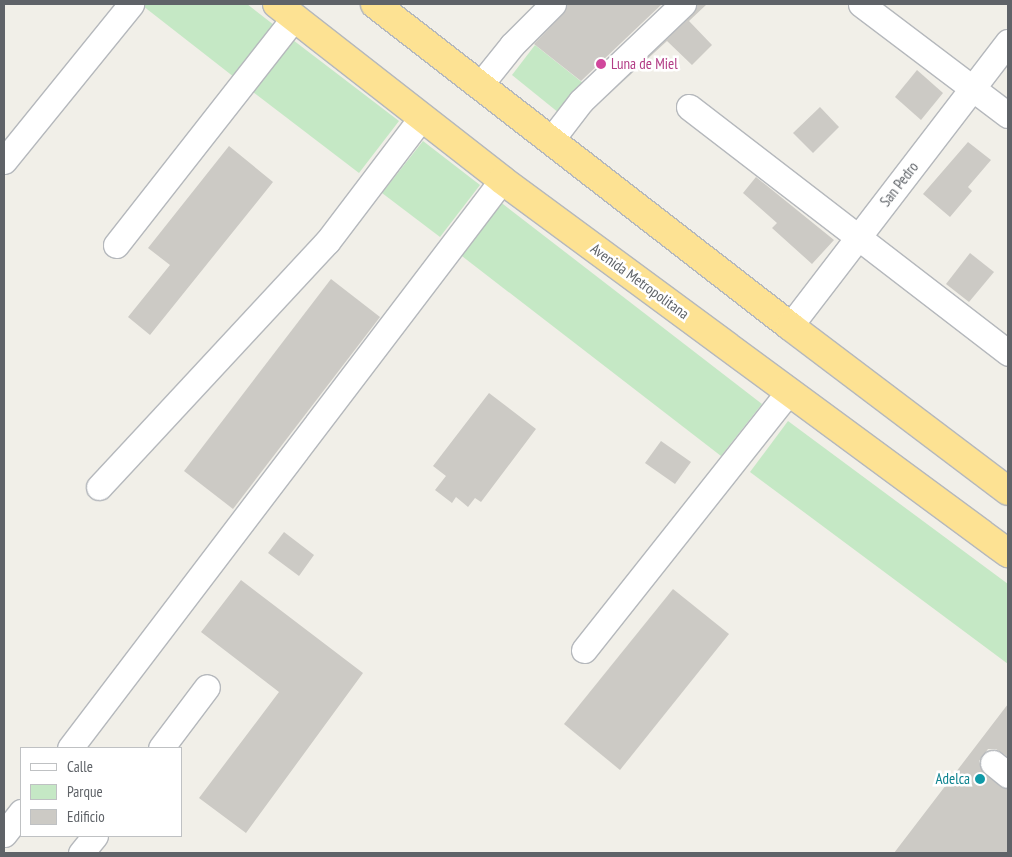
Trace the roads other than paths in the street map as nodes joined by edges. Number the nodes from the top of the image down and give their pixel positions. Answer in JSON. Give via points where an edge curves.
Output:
{"nodes":[{"id":1,"x":131,"y":4,"type":"edge"},
{"id":2,"x":375,"y":4,"type":"edge"},
{"id":3,"x":553,"y":4,"type":"edge"},
{"id":4,"x":683,"y":4,"type":"edge"},
{"id":5,"x":861,"y":4,"type":"edge"},
{"id":6,"x":286,"y":10,"type":"edge"},
{"id":7,"x":1008,"y":42,"type":"edge"},
{"id":8,"x":480,"y":85,"type":"junction"},
{"id":9,"x":973,"y":88,"type":"junction"},
{"id":10,"x":689,"y":107,"type":"dead end"},
{"id":11,"x":1008,"y":115,"type":"edge"},
{"id":12,"x":421,"y":118,"type":"junction"},
{"id":13,"x":551,"y":140,"type":"junction"},
{"id":14,"x":4,"y":161,"type":"edge"},
{"id":15,"x":502,"y":180,"type":"junction"},
{"id":16,"x":857,"y":237,"type":"junction"},
{"id":17,"x":116,"y":245,"type":"dead end"},
{"id":18,"x":790,"y":326,"type":"junction"},
{"id":19,"x":1008,"y":353,"type":"edge"},
{"id":20,"x":789,"y":391,"type":"junction"},
{"id":21,"x":99,"y":487,"type":"dead end"},
{"id":22,"x":1008,"y":491,"type":"edge"},
{"id":23,"x":1008,"y":553,"type":"edge"},
{"id":24,"x":584,"y":650,"type":"dead end"},
{"id":25,"x":207,"y":687,"type":"dead end"},
{"id":26,"x":71,"y":747,"type":"edge"},
{"id":27,"x":162,"y":747,"type":"edge"},
{"id":28,"x":20,"y":813,"type":"edge"},
{"id":29,"x":4,"y":834,"type":"edge"},
{"id":30,"x":94,"y":837,"type":"edge"},
{"id":31,"x":82,"y":853,"type":"edge"}],
"edges":[{"from":1,"to":14,"type":"street"},
{"from":2,"to":8,"type":"highway"},
{"from":3,"to":8,"type":"street","via":[[512,45]]},
{"from":4,"to":13,"type":"street","via":[[580,101]]},
{"from":5,"to":9,"type":"street"},
{"from":6,"to":12,"type":"highway","name":"Avenida Metropolitana"},
{"from":6,"to":17,"type":"street"},
{"from":7,"to":9,"type":"street","name":"San Pedro"},
{"from":8,"to":13,"type":"highway"},
{"from":9,"to":11,"type":"street"},
{"from":9,"to":16,"type":"street","name":"San Pedro"},
{"from":10,"to":16,"type":"street"},
{"from":12,"to":15,"type":"highway","name":"Avenida Metropolitana"},
{"from":12,"to":21,"type":"street","via":[[327,242]]},
{"from":13,"to":18,"type":"highway"},
{"from":15,"to":20,"type":"highway","name":"Avenida Metropolitana"},
{"from":15,"to":26,"type":"street"},
{"from":16,"to":18,"type":"street","name":"San Pedro"},
{"from":16,"to":19,"type":"street"},
{"from":18,"to":22,"type":"highway"},
{"from":20,"to":23,"type":"highway","name":"Avenida Metropolitana"},
{"from":20,"to":24,"type":"street"},
{"from":25,"to":27,"type":"street"},
{"from":28,"to":29,"type":"street"},
{"from":30,"to":31,"type":"street"}]}
